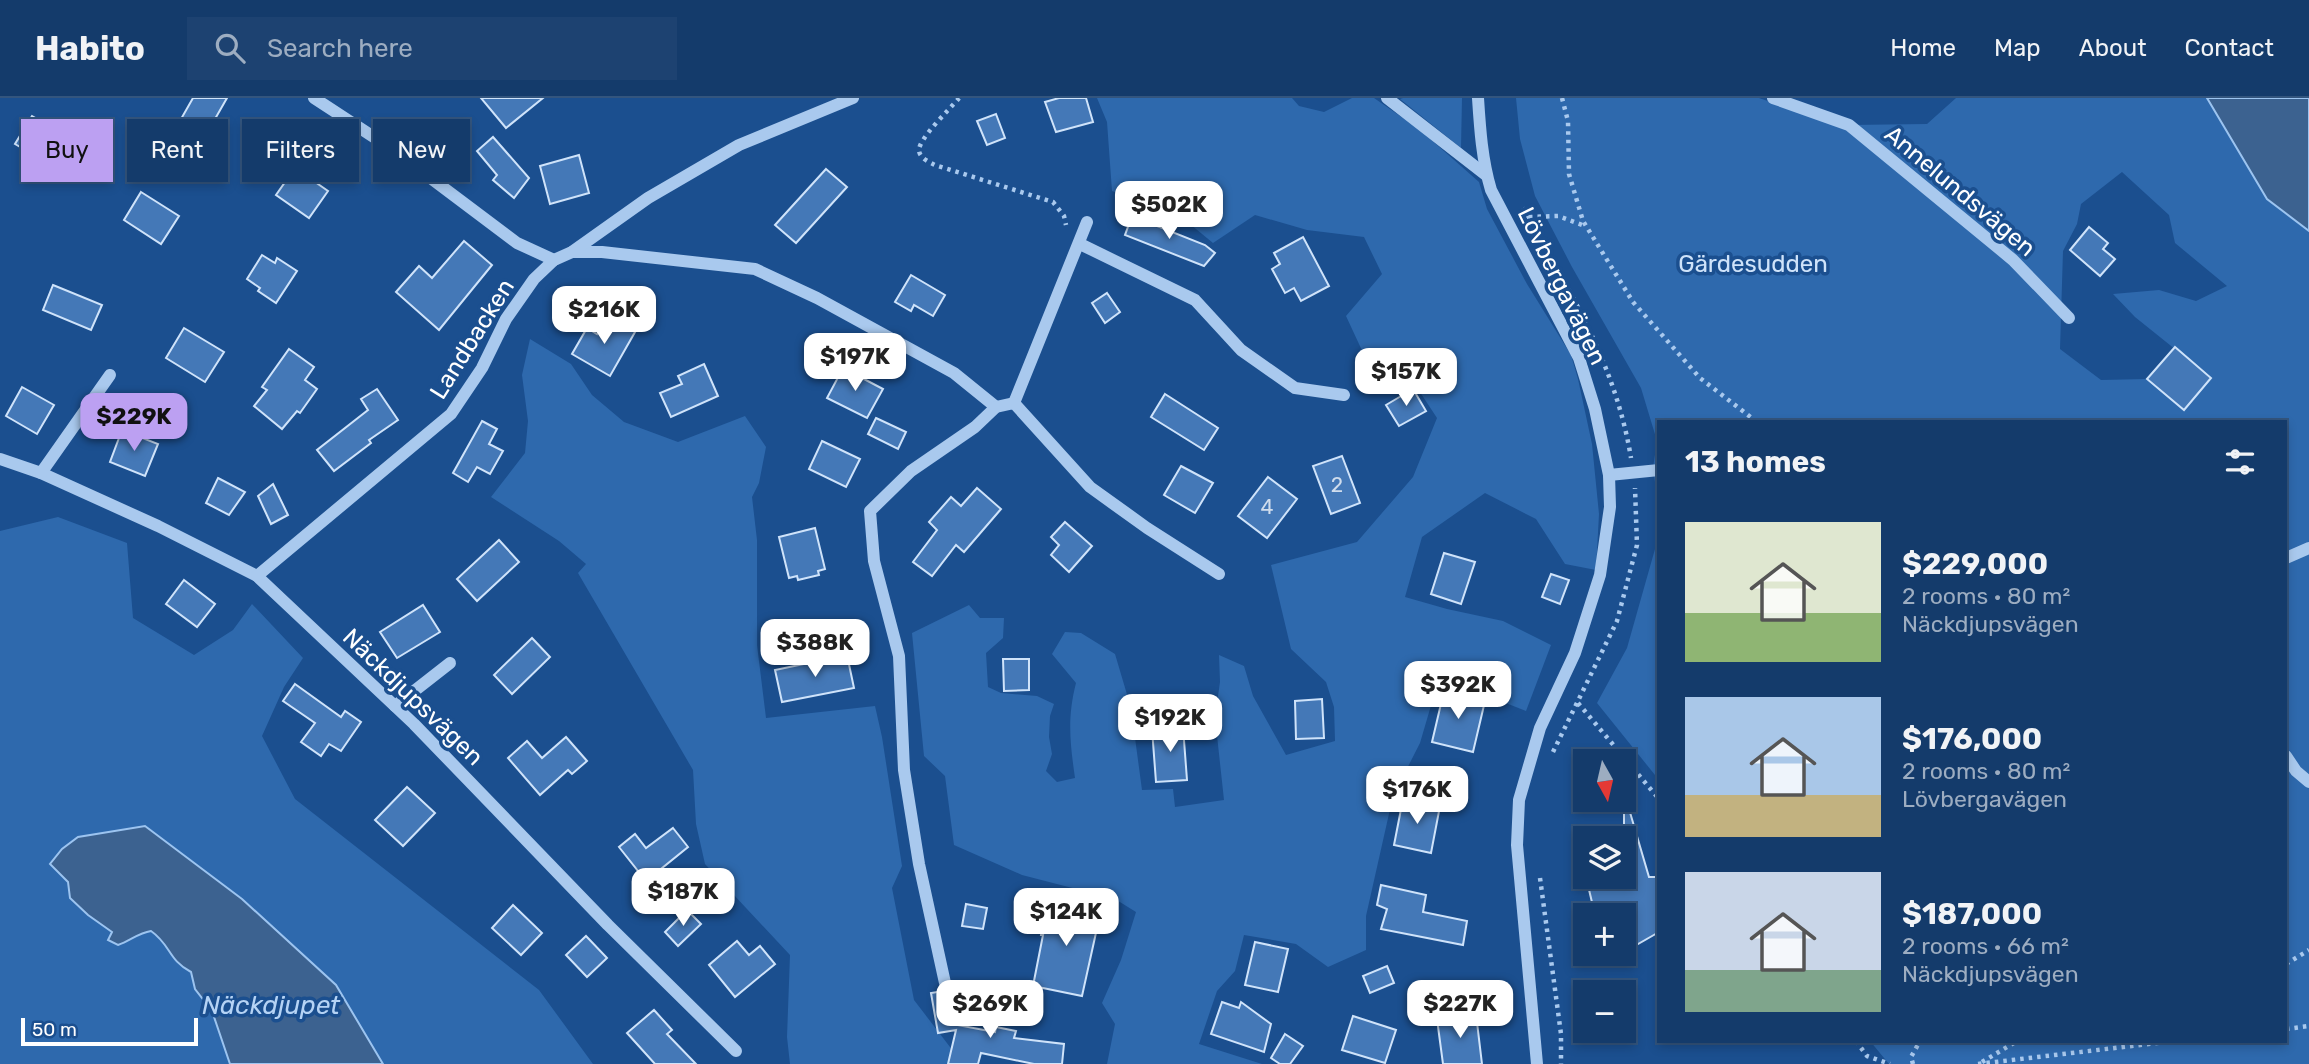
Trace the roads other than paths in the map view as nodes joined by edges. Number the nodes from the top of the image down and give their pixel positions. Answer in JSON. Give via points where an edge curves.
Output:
{"nodes":[{"id":1,"x":314,"y":98,"type":"edge"},
{"id":2,"x":853,"y":98,"type":"edge"},
{"id":3,"x":1387,"y":98,"type":"edge"},
{"id":4,"x":1478,"y":98,"type":"edge"},
{"id":5,"x":1773,"y":98,"type":"edge"},
{"id":6,"x":1486,"y":175,"type":"junction"},
{"id":7,"x":1087,"y":222,"type":"dead end"},
{"id":8,"x":1080,"y":244,"type":"junction"},
{"id":9,"x":572,"y":252,"type":"junction"},
{"id":10,"x":554,"y":260,"type":"junction"},
{"id":11,"x":2069,"y":318,"type":"dead end"},
{"id":12,"x":110,"y":376,"type":"dead end"},
{"id":13,"x":1344,"y":395,"type":"dead end"},
{"id":14,"x":1014,"y":402,"type":"junction"},
{"id":15,"x":996,"y":407,"type":"junction"},
{"id":16,"x":0,"y":459,"type":"edge"},
{"id":17,"x":1657,"y":470,"type":"edge"},
{"id":18,"x":41,"y":473,"type":"junction"},
{"id":19,"x":1609,"y":475,"type":"junction"},
{"id":20,"x":2309,"y":548,"type":"edge"},
{"id":21,"x":2287,"y":558,"type":"edge"},
{"id":22,"x":1219,"y":574,"type":"dead end"},
{"id":23,"x":257,"y":576,"type":"junction"},
{"id":24,"x":450,"y":663,"type":"dead end"},
{"id":25,"x":395,"y":706,"type":"junction"},
{"id":26,"x":2287,"y":758,"type":"edge"},
{"id":27,"x":2309,"y":782,"type":"edge"},
{"id":28,"x":945,"y":983,"type":"dead end"},
{"id":29,"x":736,"y":1051,"type":"dead end"},
{"id":30,"x":1536,"y":1064,"type":"edge"}],
"edges":[{"from":1,"to":10,"type":"street","via":[[392,149],[517,243]]},
{"from":2,"to":9,"type":"street","name":"Landbacken","via":[[739,145],[648,198]]},
{"from":3,"to":6,"type":"street"},
{"from":4,"to":6,"type":"street","name":"Lövbergavägen"},
{"from":5,"to":11,"type":"street","name":"Annelundsvägen","via":[[1849,125],[2013,260]]},
{"from":6,"to":19,"type":"street","name":"Lövbergavägen","via":[[1578,358]]},
{"from":7,"to":8,"type":"street"},
{"from":8,"to":13,"type":"street","via":[[1195,300],[1241,350],[1295,388]]},
{"from":8,"to":14,"type":"street"},
{"from":9,"to":10,"type":"street","name":"Landbacken"},
{"from":9,"to":15,"type":"street","via":[[755,269],[954,373]]},
{"from":10,"to":23,"type":"street","name":"Landbacken","via":[[534,279],[506,319],[482,368],[451,415]]},
{"from":12,"to":18,"type":"street"},
{"from":14,"to":15,"type":"street"},
{"from":14,"to":22,"type":"street","via":[[1090,487]]},
{"from":15,"to":28,"type":"street","via":[[975,428],[911,471],[870,510],[874,561],[899,656],[904,770]]},
{"from":16,"to":18,"type":"street","name":"Näckdjupsvägen"},
{"from":17,"to":19,"type":"street"},
{"from":18,"to":23,"type":"street","name":"Näckdjupsvägen"},
{"from":19,"to":30,"type":"street","name":"Lövbergavägen","via":[[1610,507],[1600,575],[1575,653],[1540,728],[1519,800],[1517,845]]},
{"from":20,"to":21,"type":"street"},
{"from":23,"to":25,"type":"street","name":"Näckdjupsvägen"},
{"from":24,"to":25,"type":"street"},
{"from":25,"to":29,"type":"street","name":"Näckdjupsvägen"},
{"from":26,"to":27,"type":"street"}]}
